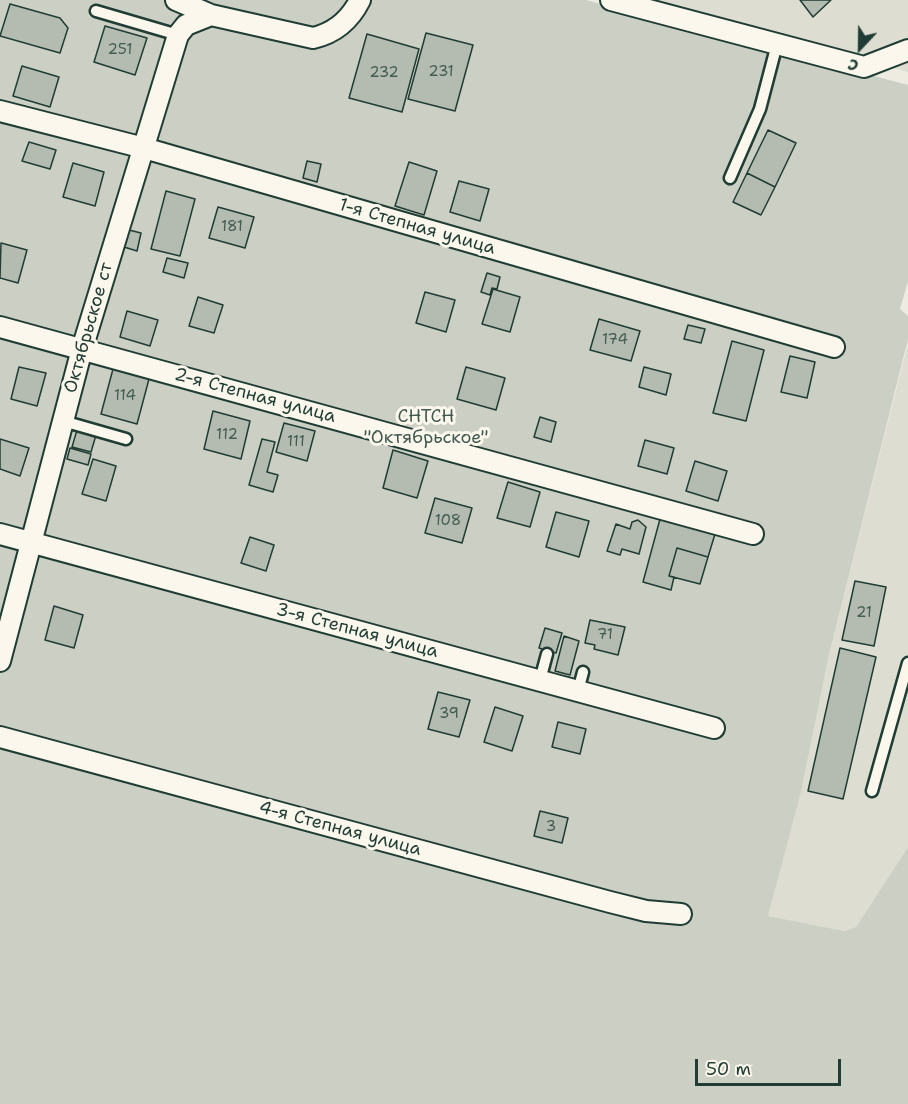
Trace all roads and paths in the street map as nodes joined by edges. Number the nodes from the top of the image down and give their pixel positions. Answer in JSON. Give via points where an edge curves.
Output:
{"nodes":[{"id":1,"x":176,"y":0,"type":"edge"},
{"id":2,"x":360,"y":0,"type":"edge"},
{"id":3,"x":611,"y":0,"type":"edge"},
{"id":4,"x":96,"y":11,"type":"dead end"},
{"id":5,"x":211,"y":15,"type":"junction"},
{"id":6,"x":178,"y":35,"type":"junction"},
{"id":7,"x":777,"y":44,"type":"junction"},
{"id":8,"x":908,"y":50,"type":"edge"},
{"id":9,"x":0,"y":111,"type":"edge"},
{"id":10,"x":144,"y":148,"type":"junction"},
{"id":11,"x":730,"y":178,"type":"dead end"},
{"id":12,"x":0,"y":327,"type":"edge"},
{"id":13,"x":834,"y":347,"type":"dead end"},
{"id":14,"x":82,"y":349,"type":"junction"},
{"id":15,"x":63,"y":421,"type":"junction"},
{"id":16,"x":126,"y":439,"type":"dead end"},
{"id":17,"x":0,"y":534,"type":"edge"},
{"id":18,"x":753,"y":534,"type":"dead end"},
{"id":19,"x":31,"y":543,"type":"junction"},
{"id":20,"x":547,"y":654,"type":"dead end"},
{"id":21,"x":0,"y":661,"type":"edge"},
{"id":22,"x":908,"y":663,"type":"edge"},
{"id":23,"x":540,"y":680,"type":"junction"},
{"id":24,"x":714,"y":728,"type":"dead end"},
{"id":25,"x":0,"y":737,"type":"edge"},
{"id":26,"x":872,"y":791,"type":"dead end"},
{"id":27,"x":681,"y":914,"type":"dead end"}],
"edges":[{"from":1,"to":5,"type":"street"},
{"from":2,"to":5,"type":"street","via":[[338,29],[313,38]]},
{"from":3,"to":7,"type":"street"},
{"from":4,"to":6,"type":"lane"},
{"from":5,"to":6,"type":"street","via":[[186,25]]},
{"from":6,"to":10,"type":"street","name":"Октябрьское ст"},
{"from":7,"to":8,"type":"street","via":[[864,67]]},
{"from":7,"to":11,"type":"lane","via":[[760,109]]},
{"from":9,"to":10,"type":"street","name":"1-я Степная улица"},
{"from":10,"to":13,"type":"street","name":"1-я Степная улица"},
{"from":10,"to":14,"type":"street","name":"Октябрьское ст"},
{"from":12,"to":14,"type":"street","name":"2-я Степная улица"},
{"from":14,"to":15,"type":"street","name":"Октябрьское ст"},
{"from":14,"to":18,"type":"street","name":"2-я Степная улица"},
{"from":15,"to":16,"type":"lane"},
{"from":15,"to":19,"type":"street","name":"Октябрьское ст"},
{"from":17,"to":19,"type":"street","name":"3-я Степная улица"},
{"from":19,"to":21,"type":"street","name":"Октябрьское ст"},
{"from":19,"to":23,"type":"street","name":"3-я Степная улица"},
{"from":20,"to":23,"type":"lane"},
{"from":22,"to":26,"type":"lane"},
{"from":23,"to":24,"type":"street","name":"3-я Степная улица","via":[[581,681]]},
{"from":25,"to":27,"type":"street","name":"4-я Степная улица","via":[[610,902]]}]}
